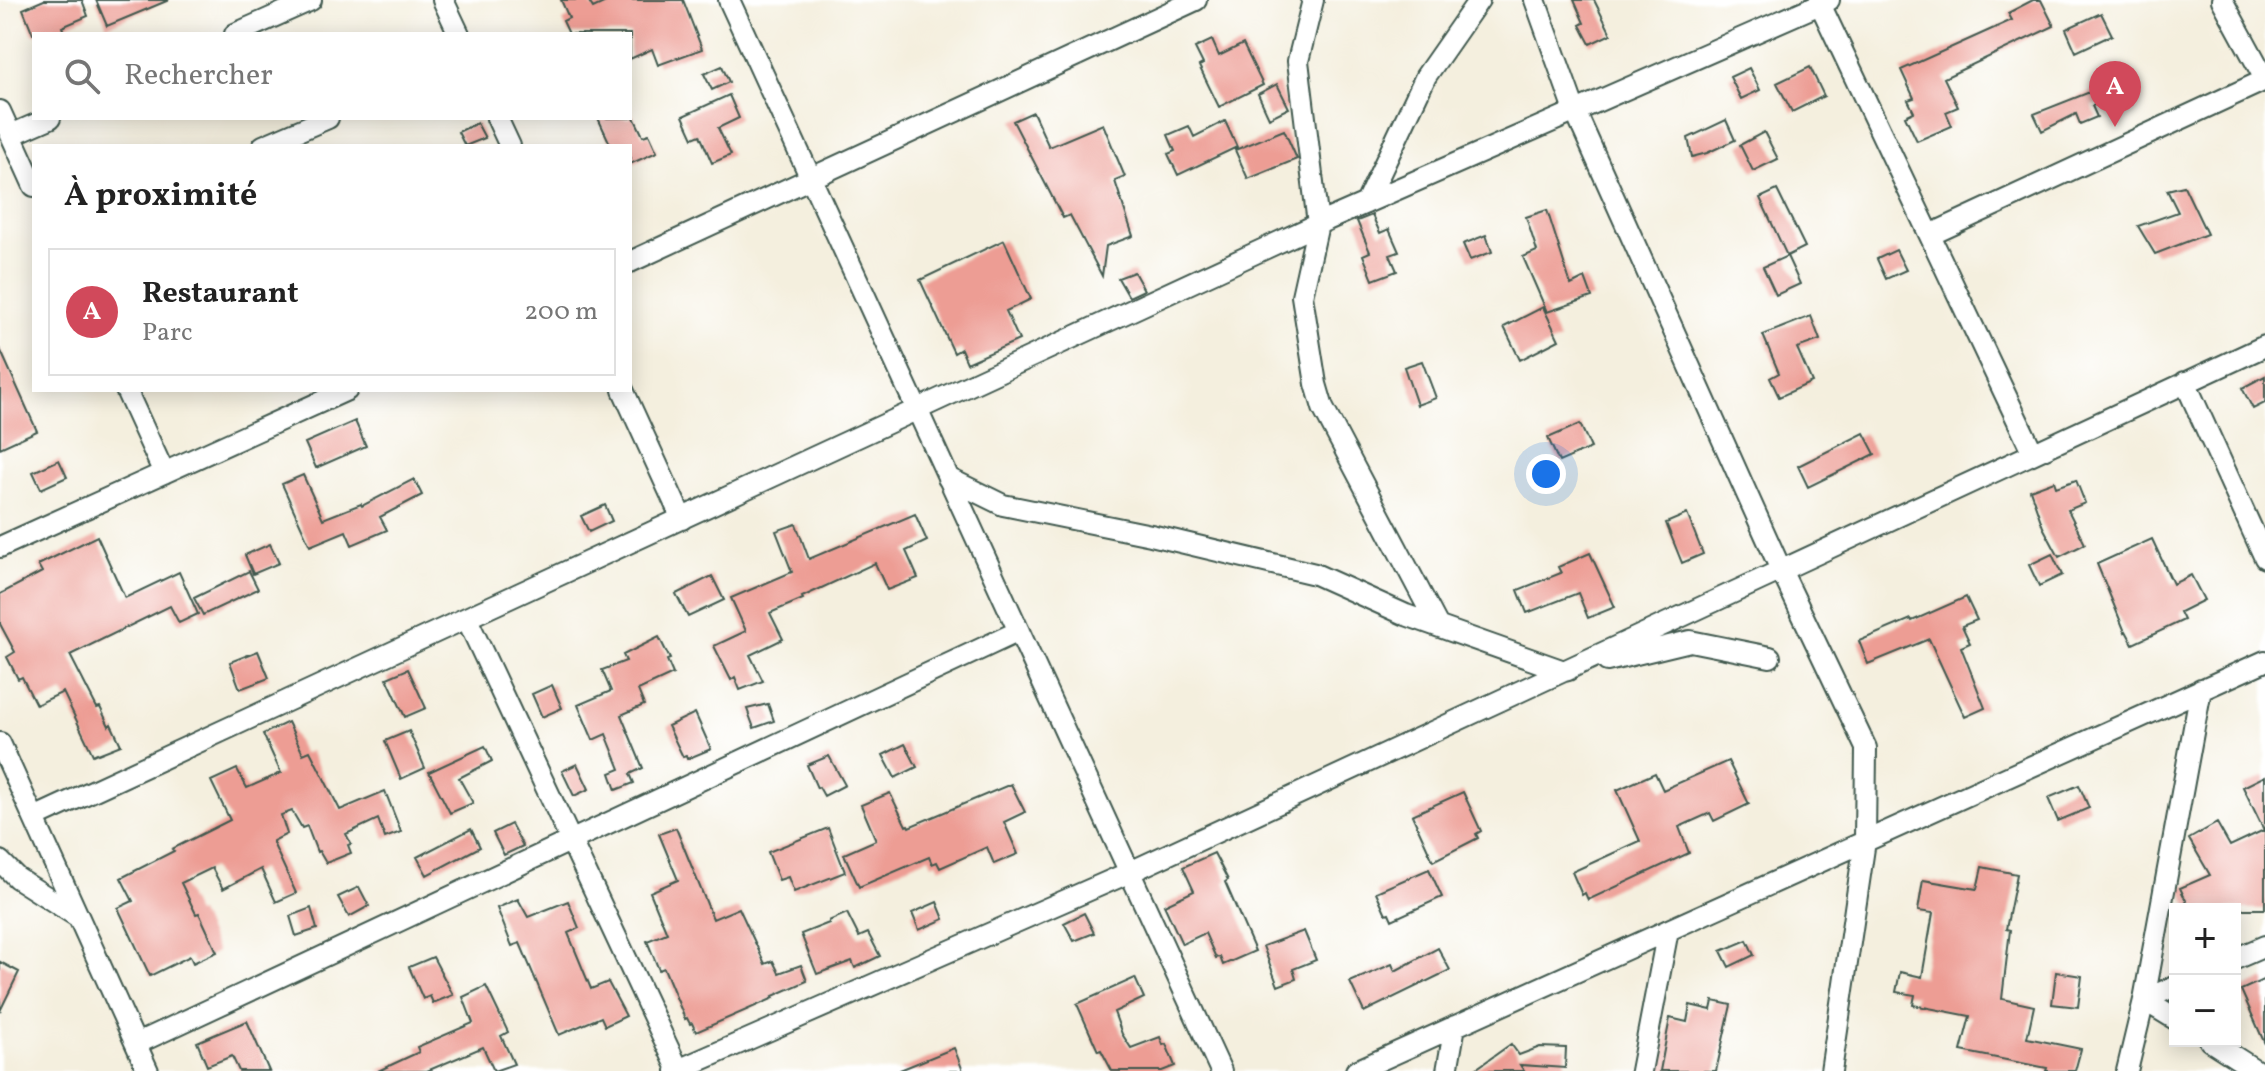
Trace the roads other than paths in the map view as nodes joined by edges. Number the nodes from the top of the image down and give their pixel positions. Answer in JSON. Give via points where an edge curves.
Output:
{"nodes":[{"id":1,"x":311,"y":0,"type":"edge"},
{"id":2,"x":443,"y":0,"type":"edge"},
{"id":3,"x":729,"y":0,"type":"edge"},
{"id":4,"x":1196,"y":0,"type":"edge"},
{"id":5,"x":1313,"y":0,"type":"edge"},
{"id":6,"x":1479,"y":0,"type":"edge"},
{"id":7,"x":1535,"y":0,"type":"edge"},
{"id":8,"x":2222,"y":0,"type":"edge"},
{"id":9,"x":1825,"y":2,"type":"edge"},
{"id":10,"x":239,"y":32,"type":"edge"},
{"id":11,"x":458,"y":32,"type":"edge"},
{"id":12,"x":2265,"y":80,"type":"edge"},
{"id":13,"x":0,"y":111,"type":"edge"},
{"id":14,"x":1575,"y":111,"type":"junction"},
{"id":15,"x":45,"y":120,"type":"edge"},
{"id":16,"x":323,"y":120,"type":"edge"},
{"id":17,"x":498,"y":120,"type":"edge"},
{"id":18,"x":11,"y":135,"type":"junction"},
{"id":19,"x":268,"y":144,"type":"edge"},
{"id":20,"x":509,"y":144,"type":"edge"},
{"id":21,"x":811,"y":180,"type":"junction"},
{"id":22,"x":32,"y":182,"type":"edge"},
{"id":23,"x":1366,"y":203,"type":"junction"},
{"id":24,"x":1318,"y":224,"type":"junction"},
{"id":25,"x":1930,"y":235,"type":"junction"},
{"id":26,"x":632,"y":261,"type":"edge"},
{"id":27,"x":2265,"y":346,"type":"edge"},
{"id":28,"x":2185,"y":382,"type":"junction"},
{"id":29,"x":127,"y":392,"type":"edge"},
{"id":30,"x":343,"y":392,"type":"edge"},
{"id":31,"x":624,"y":392,"type":"edge"},
{"id":32,"x":917,"y":410,"type":"junction"},
{"id":33,"x":2033,"y":453,"type":"junction"},
{"id":34,"x":164,"y":473,"type":"junction"},
{"id":35,"x":948,"y":478,"type":"junction"},
{"id":36,"x":682,"y":519,"type":"junction"},
{"id":37,"x":0,"y":547,"type":"edge"},
{"id":38,"x":2265,"y":558,"type":"edge"},
{"id":39,"x":1781,"y":570,"type":"junction"},
{"id":40,"x":467,"y":619,"type":"junction"},
{"id":41,"x":1438,"y":626,"type":"junction"},
{"id":42,"x":1019,"y":631,"type":"junction"},
{"id":43,"x":1770,"y":657,"type":"dead end"},
{"id":44,"x":2265,"y":661,"type":"edge"},
{"id":45,"x":1564,"y":671,"type":"junction"},
{"id":46,"x":2201,"y":689,"type":"junction"},
{"id":47,"x":0,"y":743,"type":"edge"},
{"id":48,"x":34,"y":818,"type":"junction"},
{"id":49,"x":571,"y":841,"type":"junction"},
{"id":50,"x":1865,"y":841,"type":"junction"},
{"id":51,"x":0,"y":861,"type":"edge"},
{"id":52,"x":1128,"y":873,"type":"junction"},
{"id":53,"x":79,"y":918,"type":"junction"},
{"id":54,"x":1668,"y":930,"type":"junction"},
{"id":55,"x":2265,"y":946,"type":"edge"},
{"id":56,"x":2241,"y":956,"type":"edge"},
{"id":57,"x":2169,"y":989,"type":"edge"},
{"id":58,"x":2144,"y":1000,"type":"junction"},
{"id":59,"x":2169,"y":1015,"type":"edge"},
{"id":60,"x":1455,"y":1026,"type":"junction"},
{"id":61,"x":136,"y":1044,"type":"junction"},
{"id":62,"x":2219,"y":1047,"type":"edge"},
{"id":63,"x":148,"y":1071,"type":"edge"},
{"id":64,"x":678,"y":1071,"type":"edge"},
{"id":65,"x":1221,"y":1071,"type":"edge"},
{"id":66,"x":1356,"y":1071,"type":"edge"},
{"id":67,"x":1447,"y":1071,"type":"edge"},
{"id":68,"x":1641,"y":1071,"type":"edge"},
{"id":69,"x":1831,"y":1071,"type":"edge"},
{"id":70,"x":2127,"y":1071,"type":"edge"},
{"id":71,"x":2257,"y":1071,"type":"edge"}],
"edges":[{"from":1,"to":10,"type":"street"},
{"from":2,"to":11,"type":"street"},
{"from":3,"to":21,"type":"street"},
{"from":4,"to":21,"type":"street"},
{"from":5,"to":24,"type":"street","via":[[1298,61]]},
{"from":6,"to":23,"type":"street","via":[[1426,76]]},
{"from":7,"to":14,"type":"street"},
{"from":8,"to":12,"type":"street"},
{"from":9,"to":14,"type":"street"},
{"from":9,"to":25,"type":"street"},
{"from":12,"to":25,"type":"street"},
{"from":13,"to":18,"type":"street"},
{"from":14,"to":23,"type":"street"},
{"from":14,"to":39,"type":"street"},
{"from":15,"to":18,"type":"street"},
{"from":16,"to":19,"type":"street"},
{"from":17,"to":20,"type":"street"},
{"from":18,"to":22,"type":"street"},
{"from":21,"to":26,"type":"street"},
{"from":21,"to":32,"type":"street"},
{"from":23,"to":24,"type":"street"},
{"from":24,"to":32,"type":"street"},
{"from":24,"to":41,"type":"street","via":[[1302,296],[1323,408]]},
{"from":25,"to":33,"type":"street"},
{"from":27,"to":28,"type":"street"},
{"from":28,"to":33,"type":"street"},
{"from":28,"to":38,"type":"street"},
{"from":29,"to":34,"type":"street"},
{"from":30,"to":34,"type":"street"},
{"from":31,"to":36,"type":"street"},
{"from":32,"to":35,"type":"street"},
{"from":32,"to":36,"type":"street"},
{"from":33,"to":39,"type":"street"},
{"from":34,"to":37,"type":"street"},
{"from":35,"to":41,"type":"street","via":[[1003,505],[1315,574]]},
{"from":35,"to":42,"type":"street"},
{"from":36,"to":40,"type":"street"},
{"from":39,"to":45,"type":"street"},
{"from":39,"to":50,"type":"street","via":[[1866,748]]},
{"from":40,"to":48,"type":"street"},
{"from":40,"to":49,"type":"street"},
{"from":41,"to":45,"type":"street"},
{"from":42,"to":49,"type":"street"},
{"from":42,"to":52,"type":"street"},
{"from":43,"to":45,"type":"street","via":[[1690,641]]},
{"from":44,"to":46,"type":"street"},
{"from":45,"to":52,"type":"street"},
{"from":46,"to":50,"type":"street"},
{"from":46,"to":58,"type":"street"},
{"from":47,"to":48,"type":"street"},
{"from":48,"to":53,"type":"street"},
{"from":49,"to":61,"type":"street"},
{"from":49,"to":64,"type":"street"},
{"from":50,"to":54,"type":"street"},
{"from":50,"to":69,"type":"street"},
{"from":51,"to":53,"type":"street"},
{"from":52,"to":64,"type":"street"},
{"from":52,"to":65,"type":"street"},
{"from":53,"to":61,"type":"street"},
{"from":54,"to":60,"type":"street"},
{"from":54,"to":68,"type":"street"},
{"from":55,"to":56,"type":"street"},
{"from":57,"to":58,"type":"street"},
{"from":58,"to":59,"type":"street"},
{"from":58,"to":70,"type":"street"},
{"from":60,"to":66,"type":"street"},
{"from":60,"to":67,"type":"street"},
{"from":61,"to":63,"type":"street"},
{"from":62,"to":71,"type":"street"}]}
